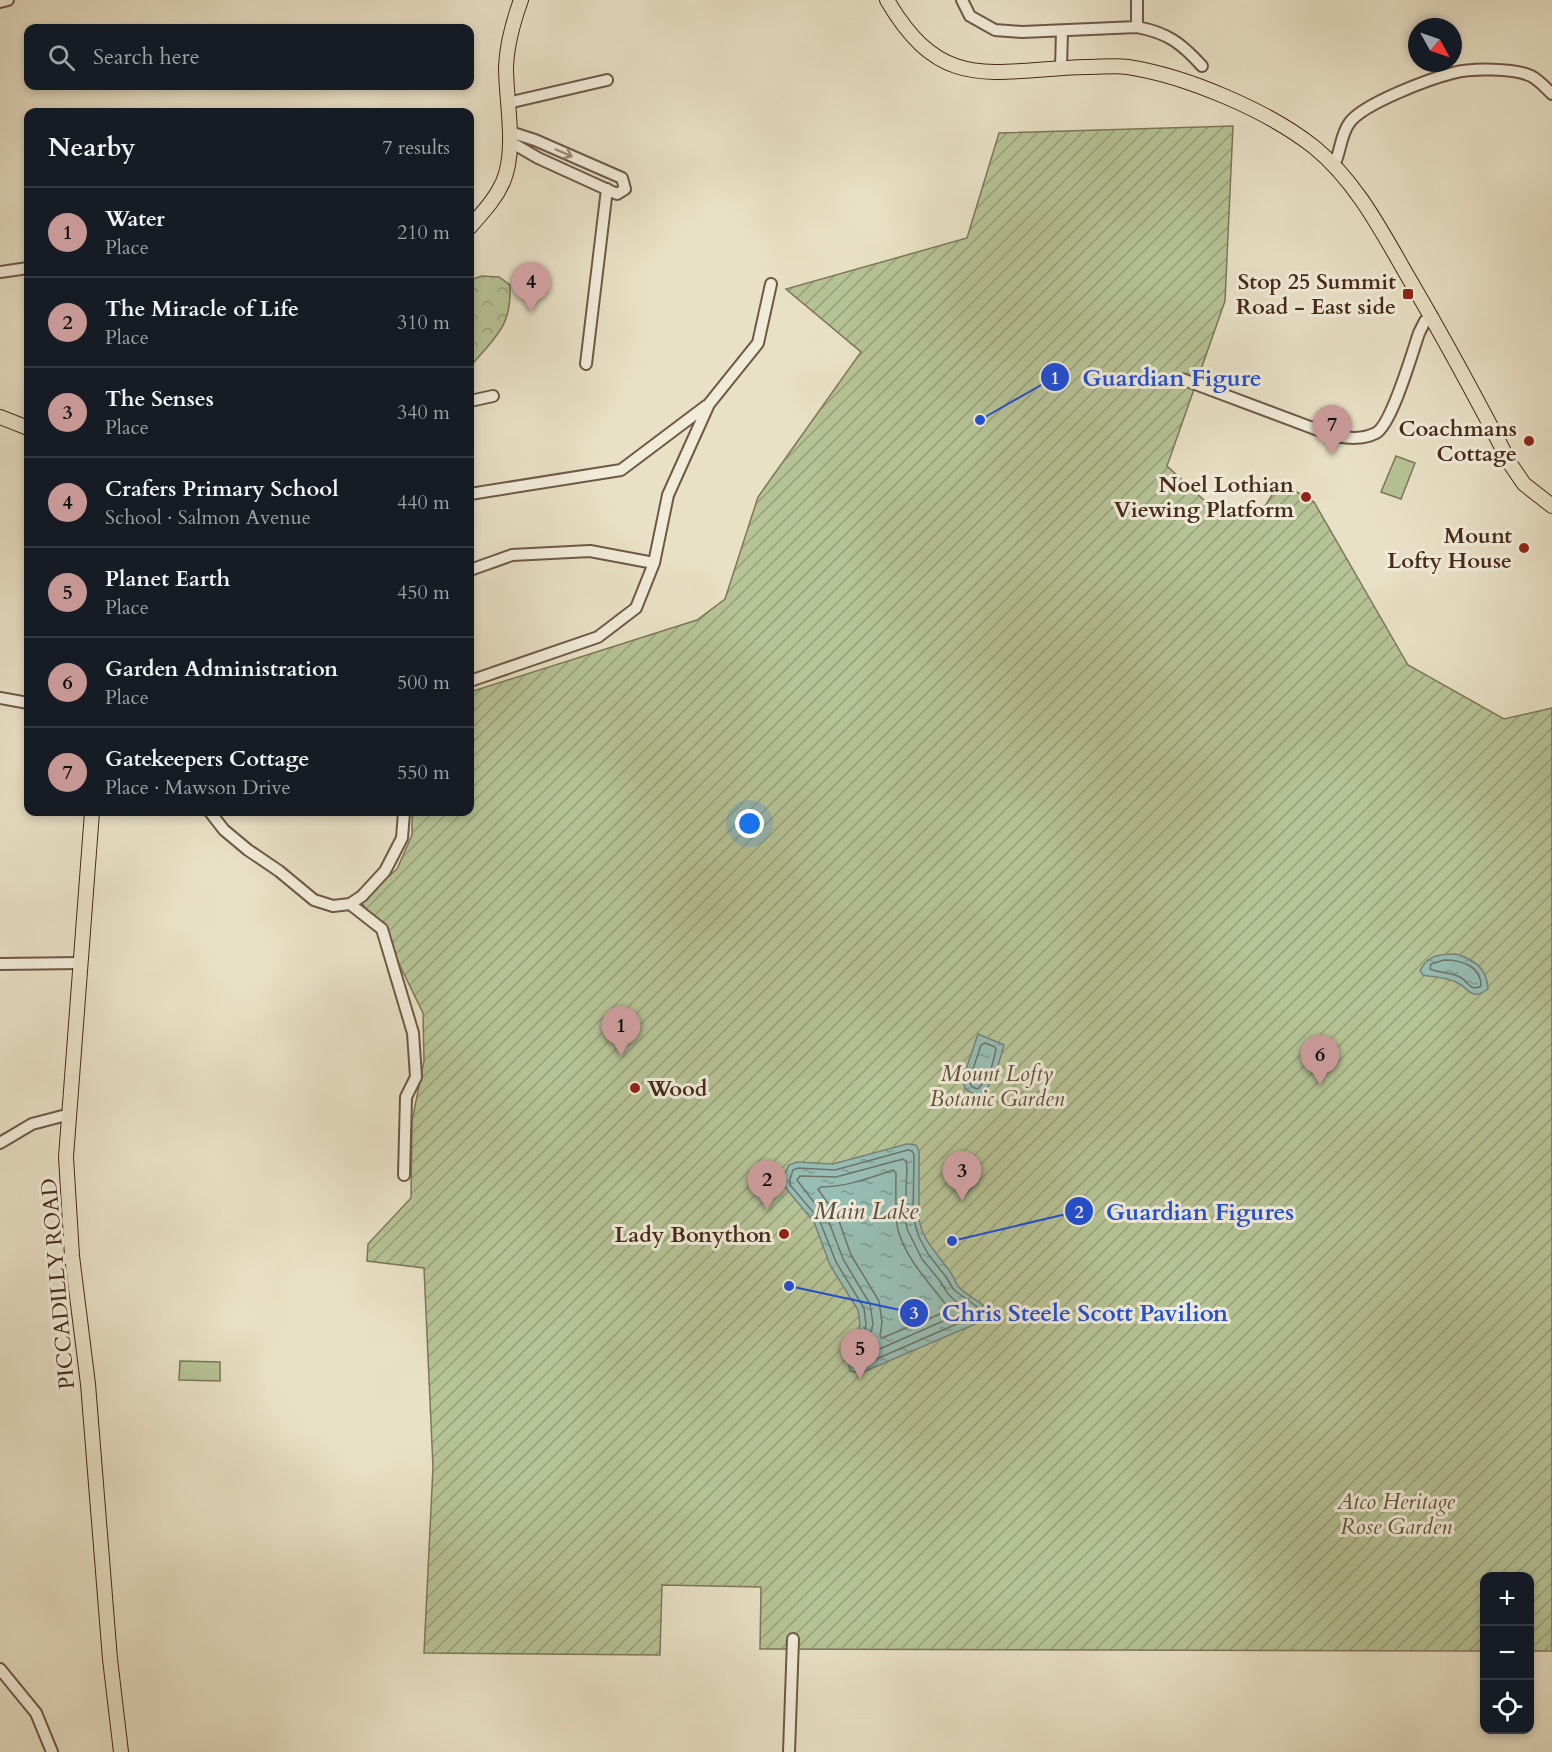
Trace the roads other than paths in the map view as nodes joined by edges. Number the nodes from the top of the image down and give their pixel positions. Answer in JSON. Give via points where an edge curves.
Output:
{"nodes":[{"id":1,"x":8,"y":0,"type":"edge"},
{"id":2,"x":521,"y":0,"type":"edge"},
{"id":3,"x":887,"y":0,"type":"edge"},
{"id":4,"x":962,"y":0,"type":"edge"},
{"id":5,"x":1137,"y":0,"type":"edge"},
{"id":6,"x":0,"y":2,"type":"edge"},
{"id":7,"x":1137,"y":27,"type":"junction"},
{"id":8,"x":1062,"y":31,"type":"junction"},
{"id":9,"x":1202,"y":66,"type":"dead end"},
{"id":10,"x":1061,"y":68,"type":"junction"},
{"id":11,"x":607,"y":80,"type":"dead end"},
{"id":12,"x":1552,"y":94,"type":"edge"},
{"id":13,"x":508,"y":103,"type":"junction"},
{"id":14,"x":509,"y":136,"type":"junction"},
{"id":15,"x":1334,"y":165,"type":"junction"},
{"id":16,"x":607,"y":189,"type":"junction"},
{"id":17,"x":474,"y":222,"type":"edge"},
{"id":18,"x":24,"y":269,"type":"edge"},
{"id":19,"x":0,"y":272,"type":"edge"},
{"id":20,"x":771,"y":284,"type":"dead end"},
{"id":21,"x":1432,"y":316,"type":"junction"},
{"id":22,"x":586,"y":364,"type":"dead end"},
{"id":23,"x":1182,"y":379,"type":"dead end"},
{"id":24,"x":493,"y":396,"type":"dead end"},
{"id":25,"x":474,"y":400,"type":"edge"},
{"id":26,"x":709,"y":405,"type":"junction"},
{"id":27,"x":0,"y":417,"type":"edge"},
{"id":28,"x":24,"y":426,"type":"edge"},
{"id":29,"x":474,"y":493,"type":"edge"},
{"id":30,"x":1550,"y":501,"type":"edge"},
{"id":31,"x":654,"y":563,"type":"junction"},
{"id":32,"x":474,"y":569,"type":"edge"},
{"id":33,"x":474,"y":680,"type":"edge"},
{"id":34,"x":0,"y":698,"type":"edge"},
{"id":35,"x":24,"y":702,"type":"edge"},
{"id":36,"x":92,"y":816,"type":"edge"},
{"id":37,"x":213,"y":816,"type":"edge"},
{"id":38,"x":404,"y":816,"type":"edge"},
{"id":39,"x":350,"y":904,"type":"junction"},
{"id":40,"x":81,"y":963,"type":"junction"},
{"id":41,"x":0,"y":964,"type":"edge"},
{"id":42,"x":70,"y":1114,"type":"junction"},
{"id":43,"x":0,"y":1143,"type":"edge"},
{"id":44,"x":404,"y":1175,"type":"dead end"},
{"id":45,"x":793,"y":1639,"type":"dead end"},
{"id":46,"x":0,"y":1669,"type":"edge"},
{"id":47,"x":52,"y":1752,"type":"edge"},
{"id":48,"x":121,"y":1752,"type":"edge"},
{"id":49,"x":789,"y":1752,"type":"edge"}],
"edges":[{"from":1,"to":6,"type":"street"},
{"from":2,"to":13,"type":"main road","via":[[509,39]]},
{"from":3,"to":10,"type":"main road","via":[[914,40],[956,67],[999,73]]},
{"from":4,"to":8,"type":"street","via":[[969,16],[995,30]]},
{"from":5,"to":7,"type":"street"},
{"from":7,"to":8,"type":"street"},
{"from":7,"to":9,"type":"street","via":[[1177,41]]},
{"from":8,"to":10,"type":"street"},
{"from":10,"to":15,"type":"main road","via":[[1126,66],[1173,76],[1286,128]]},
{"from":11,"to":13,"type":"street"},
{"from":12,"to":15,"type":"street","via":[[1530,75],[1490,70],[1455,72],[1366,108],[1350,123]]},
{"from":13,"to":14,"type":"main road"},
{"from":14,"to":16,"type":"street","via":[[538,158]]},
{"from":14,"to":16,"type":"street","one_way":true,"via":[[536,140],[622,178],[625,189],[617,194]]},
{"from":14,"to":17,"type":"main road","via":[[503,181]]},
{"from":15,"to":21,"type":"main road","via":[[1376,221]]},
{"from":16,"to":22,"type":"street"},
{"from":18,"to":19,"type":"street"},
{"from":20,"to":26,"type":"street","via":[[758,343]]},
{"from":21,"to":23,"type":"street","via":[[1419,333],[1387,419],[1377,432],[1368,436],[1334,436]]},
{"from":21,"to":30,"type":"main road","via":[[1510,465],[1524,484]]},
{"from":24,"to":25,"type":"street"},
{"from":26,"to":29,"type":"street","via":[[621,470]]},
{"from":26,"to":31,"type":"street","via":[[669,495]]},
{"from":27,"to":28,"type":"main road"},
{"from":31,"to":32,"type":"street","via":[[590,551],[512,555]]},
{"from":31,"to":33,"type":"street","via":[[636,608],[598,637]]},
{"from":34,"to":35,"type":"street"},
{"from":36,"to":40,"type":"main road","name":"PICCADILLY ROAD"},
{"from":37,"to":39,"type":"street","via":[[224,830],[314,900],[333,906]]},
{"from":38,"to":39,"type":"street","via":[[402,838],[385,871],[363,896]]},
{"from":39,"to":44,"type":"street","via":[[382,930],[413,1033],[416,1077],[406,1097]]},
{"from":40,"to":41,"type":"street"},
{"from":40,"to":42,"type":"main road","name":"PICCADILLY ROAD"},
{"from":42,"to":43,"type":"street","via":[[32,1124]]},
{"from":42,"to":48,"type":"main road","name":"PICCADILLY ROAD","via":[[66,1157],[72,1256],[88,1384]]},
{"from":45,"to":49,"type":"street"},
{"from":46,"to":47,"type":"street","via":[[36,1713]]}]}
